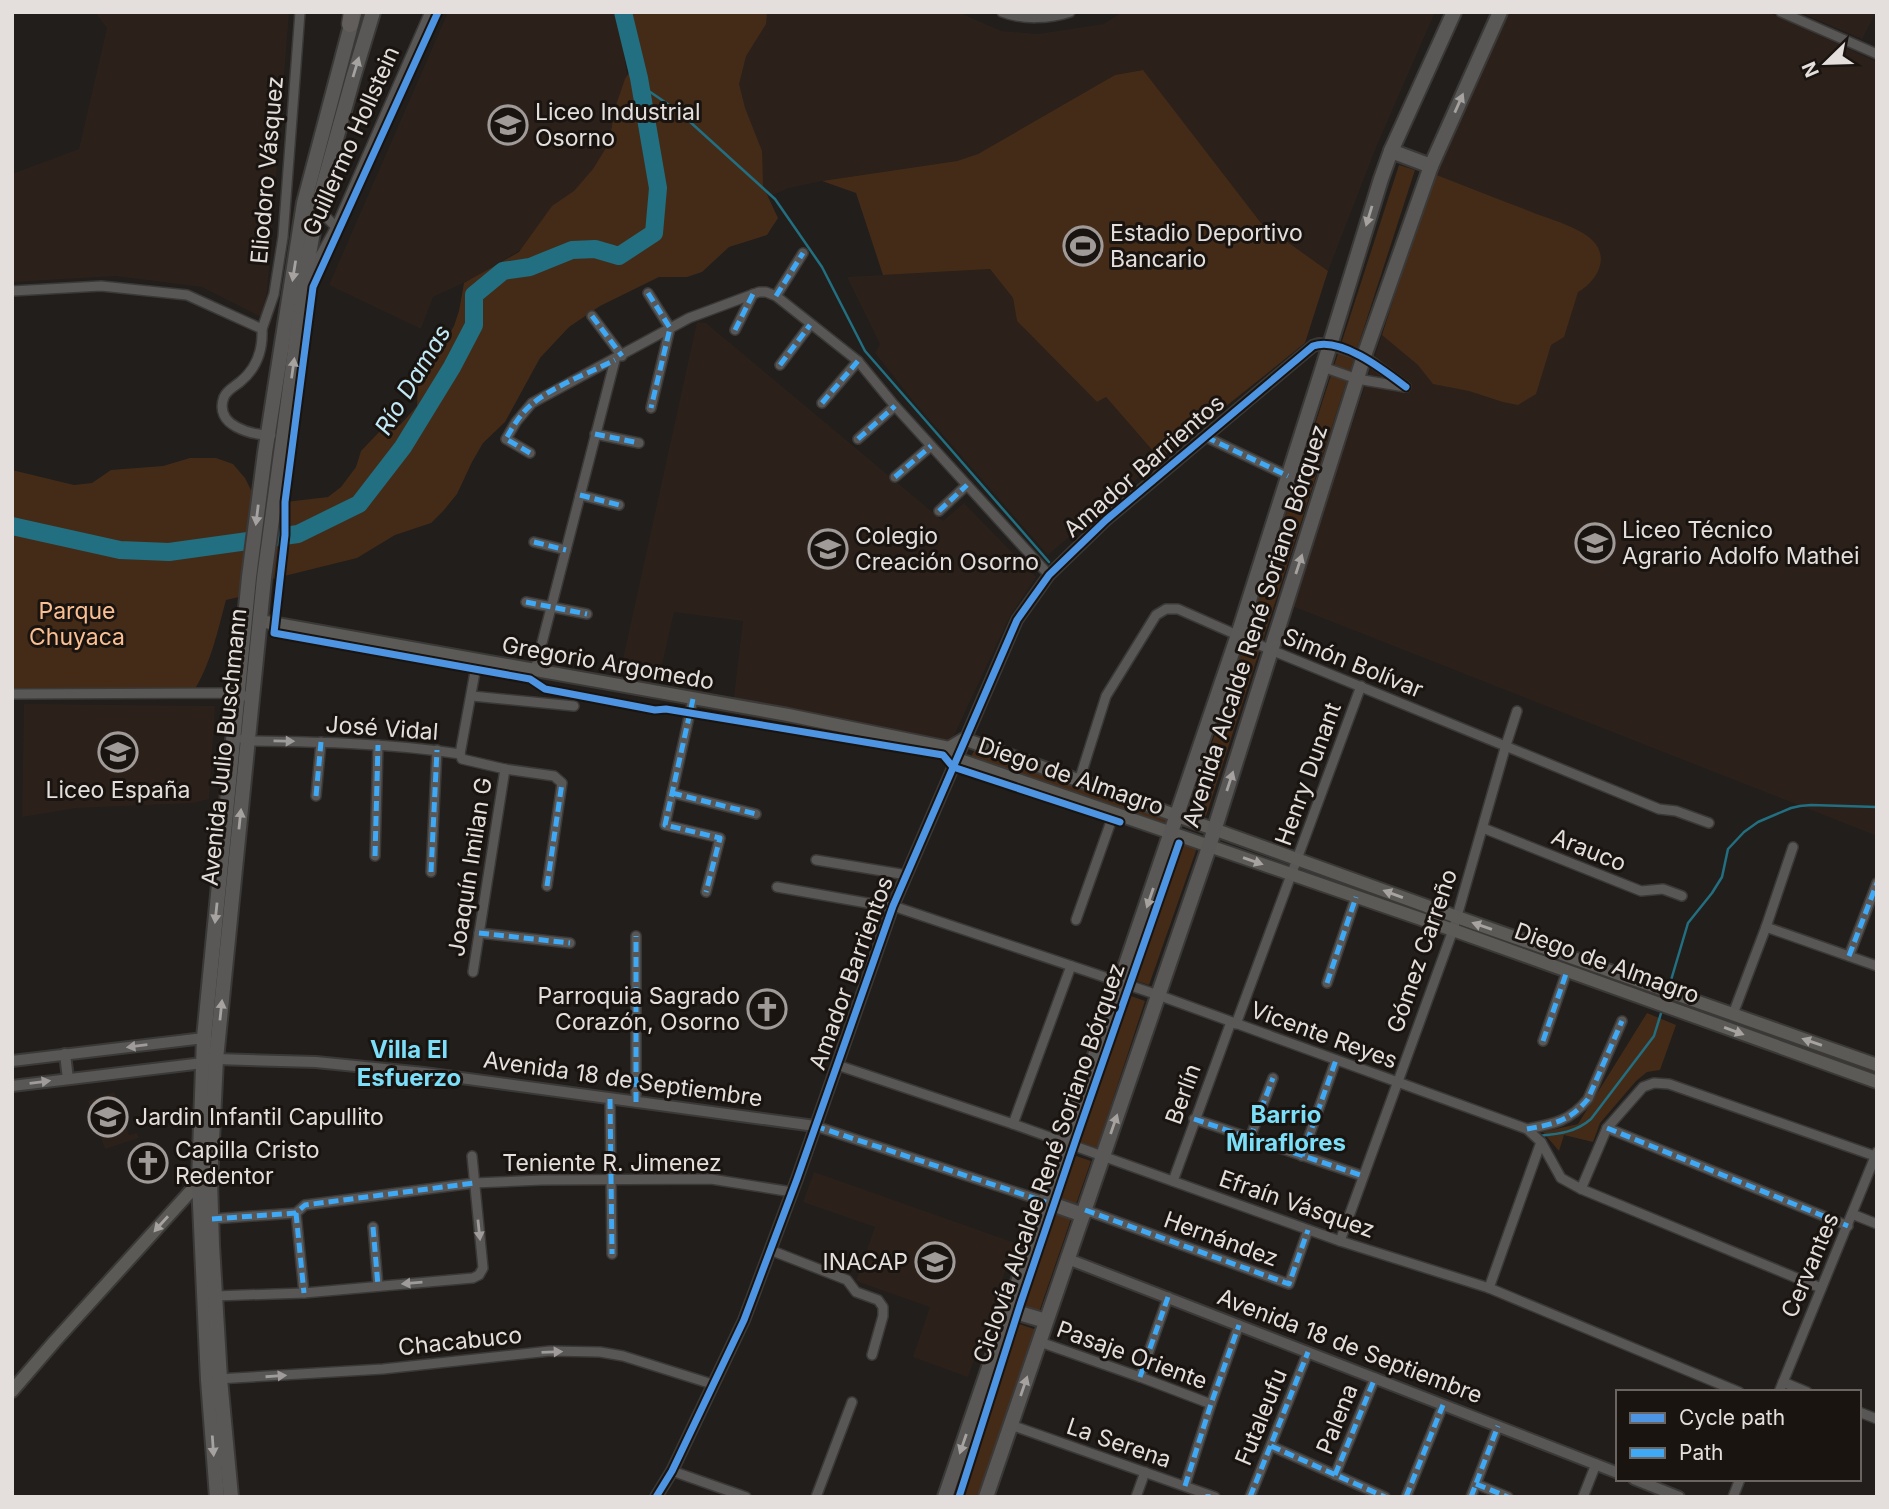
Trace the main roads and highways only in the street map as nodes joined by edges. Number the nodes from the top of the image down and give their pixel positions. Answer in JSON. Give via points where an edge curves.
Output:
{"nodes":[{"id":1,"x":373,"y":12,"type":"edge"},
{"id":2,"x":1454,"y":12,"type":"edge"},
{"id":3,"x":1500,"y":12,"type":"edge"},
{"id":4,"x":352,"y":16,"type":"edge"},
{"id":5,"x":1391,"y":151,"type":"junction"},
{"id":6,"x":1431,"y":166,"type":"junction"},
{"id":7,"x":246,"y":607,"type":"junction"},
{"id":8,"x":260,"y":621,"type":"junction"},
{"id":9,"x":244,"y":632,"type":"junction"},
{"id":10,"x":244,"y":696,"type":"junction"},
{"id":11,"x":950,"y":748,"type":"junction"},
{"id":12,"x":1079,"y":780,"type":"junction"},
{"id":13,"x":1072,"y":799,"type":"junction"},
{"id":14,"x":1178,"y":816,"type":"junction"},
{"id":15,"x":1215,"y":830,"type":"junction"},
{"id":16,"x":1172,"y":833,"type":"junction"},
{"id":17,"x":1209,"y":846,"type":"junction"},
{"id":18,"x":1455,"y":923,"type":"junction"},
{"id":19,"x":209,"y":1061,"type":"junction"},
{"id":20,"x":1877,"y":1065,"type":"edge"},
{"id":21,"x":1877,"y":1082,"type":"edge"},
{"id":22,"x":205,"y":1181,"type":"junction"},
{"id":23,"x":1046,"y":1202,"type":"junction"},
{"id":24,"x":1084,"y":1212,"type":"junction"},
{"id":25,"x":1009,"y":1310,"type":"junction"},
{"id":26,"x":1046,"y":1321,"type":"junction"},
{"id":27,"x":214,"y":1380,"type":"junction"},
{"id":28,"x":12,"y":1391,"type":"edge"},
{"id":29,"x":217,"y":1497,"type":"edge"},
{"id":30,"x":231,"y":1497,"type":"edge"},
{"id":31,"x":945,"y":1497,"type":"edge"},
{"id":32,"x":986,"y":1497,"type":"edge"}],
"edges":[{"from":8,"to":1,"type":"main road","name":"Avenida Julio Buschmann","one_way":true,"via":[[317,208]]},
{"from":2,"to":5,"type":"main road","name":"Avenida Alcalde René Soriano Bórquez"},
{"from":6,"to":3,"type":"main road","name":"Avenida Alcalde René Soriano Bórquez","one_way":true},
{"from":4,"to":7,"type":"main road","name":"Avenida Julio Buschmann","one_way":true,"via":[[304,203]]},
{"from":5,"to":6,"type":"main road"},
{"from":5,"to":14,"type":"main road","name":"Avenida Alcalde René Soriano Bórquez","one_way":true},
{"from":15,"to":6,"type":"main road","name":"Avenida Alcalde René Soriano Bórquez","one_way":true,"via":[[1364,356]]},
{"from":7,"to":8,"type":"main road"},
{"from":7,"to":9,"type":"main road","name":"Avenida Julio Buschmann"},
{"from":8,"to":9,"type":"main road"},
{"from":8,"to":10,"type":"main road","name":"Avenida Julio Buschmann"},
{"from":8,"to":11,"type":"main road","name":"Gregorio Argomedo"},
{"from":9,"to":10,"type":"main road","name":"Avenida Julio Buschmann"},
{"from":19,"to":10,"type":"main road","name":"Avenida Julio Buschmann","one_way":true,"via":[[248,741]]},
{"from":10,"to":19,"type":"main road","name":"Avenida Julio Buschmann","one_way":true,"via":[[234,734],[204,1038]]},
{"from":11,"to":12,"type":"main road","name":"Diego de Almagro","via":[[964,739]]},
{"from":11,"to":13,"type":"main road","name":"Diego de Almagro","via":[[957,760]]},
{"from":12,"to":13,"type":"main road"},
{"from":12,"to":14,"type":"main road","name":"Diego de Almagro"},
{"from":13,"to":16,"type":"main road","name":"Diego de Almagro"},
{"from":14,"to":15,"type":"main road","name":"Diego de Almagro"},
{"from":14,"to":16,"type":"main road","name":"Avenida Alcalde René Soriano Bórquez"},
{"from":15,"to":17,"type":"main road","name":"Avenida Alcalde René Soriano Bórquez"},
{"from":18,"to":15,"type":"main road","name":"Diego de Almagro","one_way":true},
{"from":16,"to":17,"type":"main road","name":"Diego de Almagro"},
{"from":16,"to":23,"type":"main road","name":"Avenida Alcalde René Soriano Bórquez","one_way":true},
{"from":17,"to":18,"type":"main road","name":"Diego de Almagro","one_way":true,"via":[[1356,897]]},
{"from":24,"to":17,"type":"main road","name":"Avenida Alcalde René Soriano Bórquez","one_way":true},
{"from":20,"to":18,"type":"main road","name":"Diego de Almagro","one_way":true},
{"from":18,"to":21,"type":"main road","name":"Diego de Almagro","one_way":true,"via":[[1567,971]]},
{"from":19,"to":22,"type":"main road","name":"Avenida Julio Buschmann"},
{"from":22,"to":27,"type":"main road","name":"Avenida Julio Buschmann"},
{"from":22,"to":27,"type":"main road","name":"Avenida Julio Buschmann","via":[[212,1219]]},
{"from":22,"to":28,"type":"main road","one_way":true},
{"from":23,"to":24,"type":"main road"},
{"from":23,"to":25,"type":"main road","name":"Avenida Alcalde René Soriano Bórquez"},
{"from":24,"to":26,"type":"main road","name":"Avenida Alcalde René Soriano Bórquez"},
{"from":25,"to":26,"type":"main road"},
{"from":25,"to":31,"type":"main road","name":"Avenida Alcalde René Soriano Bórquez","one_way":true},
{"from":32,"to":26,"type":"main road","name":"Avenida Alcalde René Soriano Bórquez","one_way":true},
{"from":27,"to":29,"type":"main road","name":"Avenida Julio Buschmann","one_way":true},
{"from":27,"to":30,"type":"main road","name":"Avenida Julio Buschmann"}]}
